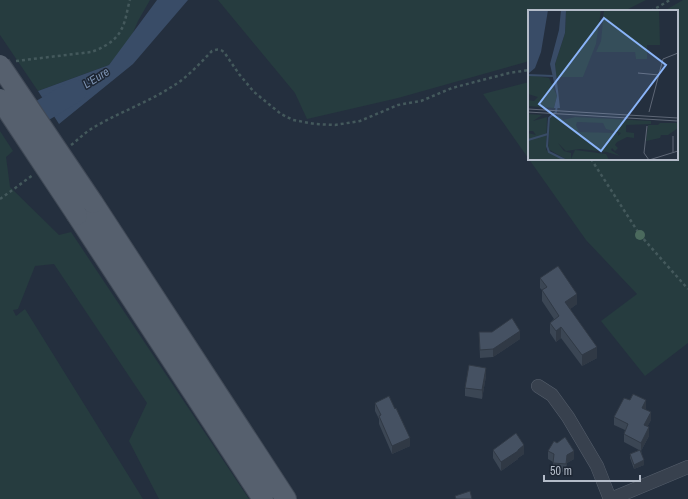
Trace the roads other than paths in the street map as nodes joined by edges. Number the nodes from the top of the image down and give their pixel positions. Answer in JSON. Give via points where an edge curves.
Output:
{"nodes":[{"id":1,"x":7,"y":63,"type":"edge"},
{"id":2,"x":0,"y":99,"type":"edge"},
{"id":3,"x":538,"y":386,"type":"dead end"},
{"id":4,"x":688,"y":467,"type":"edge"},
{"id":5,"x":263,"y":499,"type":"edge"},
{"id":6,"x":286,"y":499,"type":"edge"},
{"id":7,"x":611,"y":499,"type":"edge"}],
"edges":[{"from":1,"to":6,"type":"main road","bridge":true,"via":[[93,203]]},
{"from":2,"to":5,"type":"main road","bridge":true},
{"from":3,"to":7,"type":"street","via":[[552,395],[568,417],[597,466]]},
{"from":4,"to":7,"type":"street"}]}
